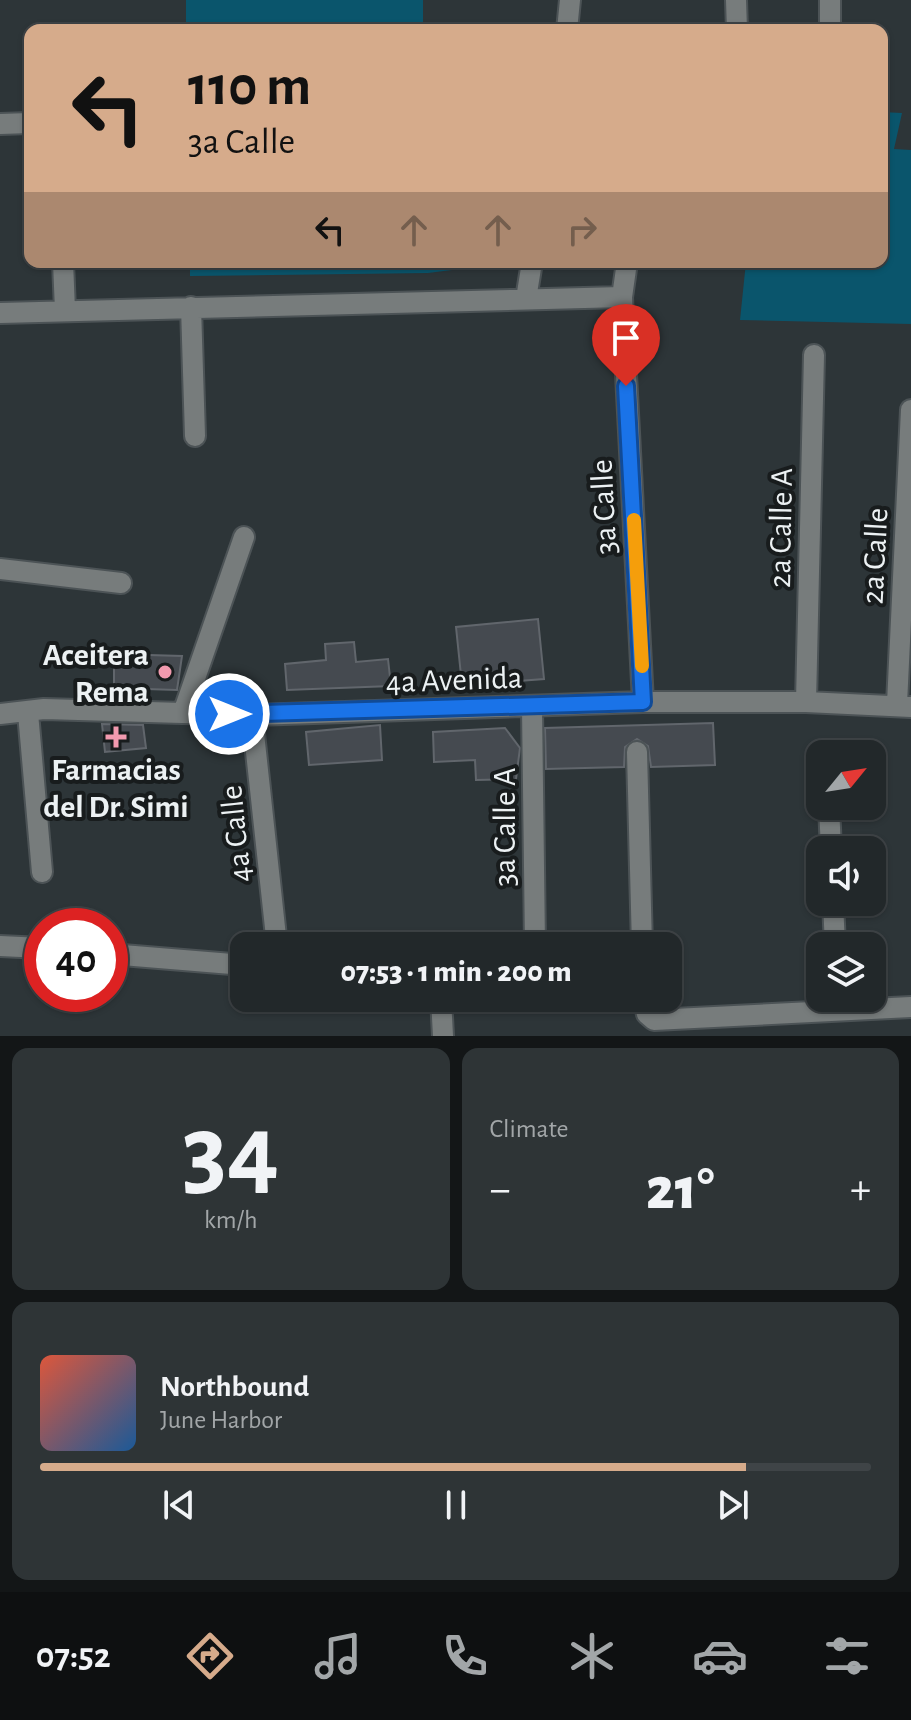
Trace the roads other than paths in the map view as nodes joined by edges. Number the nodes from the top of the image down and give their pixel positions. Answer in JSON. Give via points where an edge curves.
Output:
{"nodes":[{"id":1,"x":570,"y":0,"type":"edge"},
{"id":2,"x":736,"y":0,"type":"edge"},
{"id":3,"x":830,"y":0,"type":"edge"},
{"id":4,"x":568,"y":24,"type":"edge"},
{"id":5,"x":737,"y":24,"type":"edge"},
{"id":6,"x":830,"y":24,"type":"edge"},
{"id":7,"x":24,"y":123,"type":"edge"},
{"id":8,"x":0,"y":124,"type":"edge"},
{"id":9,"x":63,"y":268,"type":"edge"},
{"id":10,"x":531,"y":268,"type":"edge"},
{"id":11,"x":626,"y":268,"type":"edge"},
{"id":12,"x":622,"y":297,"type":"junction"},
{"id":13,"x":526,"y":299,"type":"junction"},
{"id":14,"x":191,"y":307,"type":"junction"},
{"id":15,"x":65,"y":310,"type":"junction"},
{"id":16,"x":0,"y":313,"type":"edge"},
{"id":17,"x":814,"y":355,"type":"dead end"},
{"id":18,"x":911,"y":410,"type":"edge"},
{"id":19,"x":195,"y":436,"type":"dead end"},
{"id":20,"x":244,"y":537,"type":"dead end"},
{"id":21,"x":0,"y":569,"type":"edge"},
{"id":22,"x":121,"y":583,"type":"dead end"},
{"id":23,"x":643,"y":702,"type":"junction"},
{"id":24,"x":806,"y":702,"type":"junction"},
{"id":25,"x":904,"y":706,"type":"edge"},
{"id":26,"x":532,"y":707,"type":"junction"},
{"id":27,"x":28,"y":713,"type":"junction"},
{"id":28,"x":183,"y":713,"type":"junction"},
{"id":29,"x":0,"y":714,"type":"edge"},
{"id":30,"x":252,"y":715,"type":"junction"},
{"id":31,"x":637,"y":752,"type":"dead end"},
{"id":32,"x":42,"y":872,"type":"dead end"},
{"id":33,"x":275,"y":932,"type":"edge"},
{"id":34,"x":535,"y":932,"type":"edge"},
{"id":35,"x":642,"y":932,"type":"edge"},
{"id":36,"x":0,"y":946,"type":"edge"},
{"id":37,"x":24,"y":947,"type":"edge"},
{"id":38,"x":128,"y":955,"type":"edge"},
{"id":39,"x":230,"y":964,"type":"edge"},
{"id":40,"x":886,"y":1006,"type":"edge"},
{"id":41,"x":806,"y":1007,"type":"edge"},
{"id":42,"x":911,"y":1007,"type":"edge"},
{"id":43,"x":442,"y":1012,"type":"edge"},
{"id":44,"x":649,"y":1012,"type":"edge"},
{"id":45,"x":443,"y":1036,"type":"edge"}],
"edges":[{"from":1,"to":4,"type":"street"},
{"from":2,"to":5,"type":"street"},
{"from":3,"to":6,"type":"street"},
{"from":7,"to":8,"type":"street"},
{"from":9,"to":15,"type":"street"},
{"from":10,"to":13,"type":"street"},
{"from":11,"to":12,"type":"street","name":"3a Calle"},
{"from":12,"to":13,"type":"street"},
{"from":12,"to":23,"type":"street","name":"3a Calle"},
{"from":13,"to":14,"type":"street"},
{"from":14,"to":15,"type":"street"},
{"from":14,"to":19,"type":"street"},
{"from":15,"to":16,"type":"street"},
{"from":17,"to":24,"type":"street","name":"2a Calle A"},
{"from":18,"to":25,"type":"street","name":"2a Calle"},
{"from":20,"to":28,"type":"street"},
{"from":21,"to":22,"type":"street"},
{"from":23,"to":24,"type":"street","name":"4a Avenida"},
{"from":23,"to":26,"type":"street","name":"4a Avenida"},
{"from":24,"to":25,"type":"street","name":"4a Avenida"},
{"from":26,"to":30,"type":"street","name":"4a Avenida"},
{"from":26,"to":34,"type":"street","name":"3a Calle A"},
{"from":27,"to":28,"type":"street","name":"4a Avenida"},
{"from":27,"to":29,"type":"street","name":"4a Avenida"},
{"from":27,"to":32,"type":"street"},
{"from":28,"to":30,"type":"street","name":"4a Avenida"},
{"from":30,"to":33,"type":"street","name":"4a Calle"},
{"from":31,"to":35,"type":"street"},
{"from":36,"to":37,"type":"street"},
{"from":38,"to":39,"type":"street"},
{"from":40,"to":42,"type":"street"},
{"from":41,"to":44,"type":"street","via":[[654,1020]]},
{"from":43,"to":45,"type":"street"}]}
